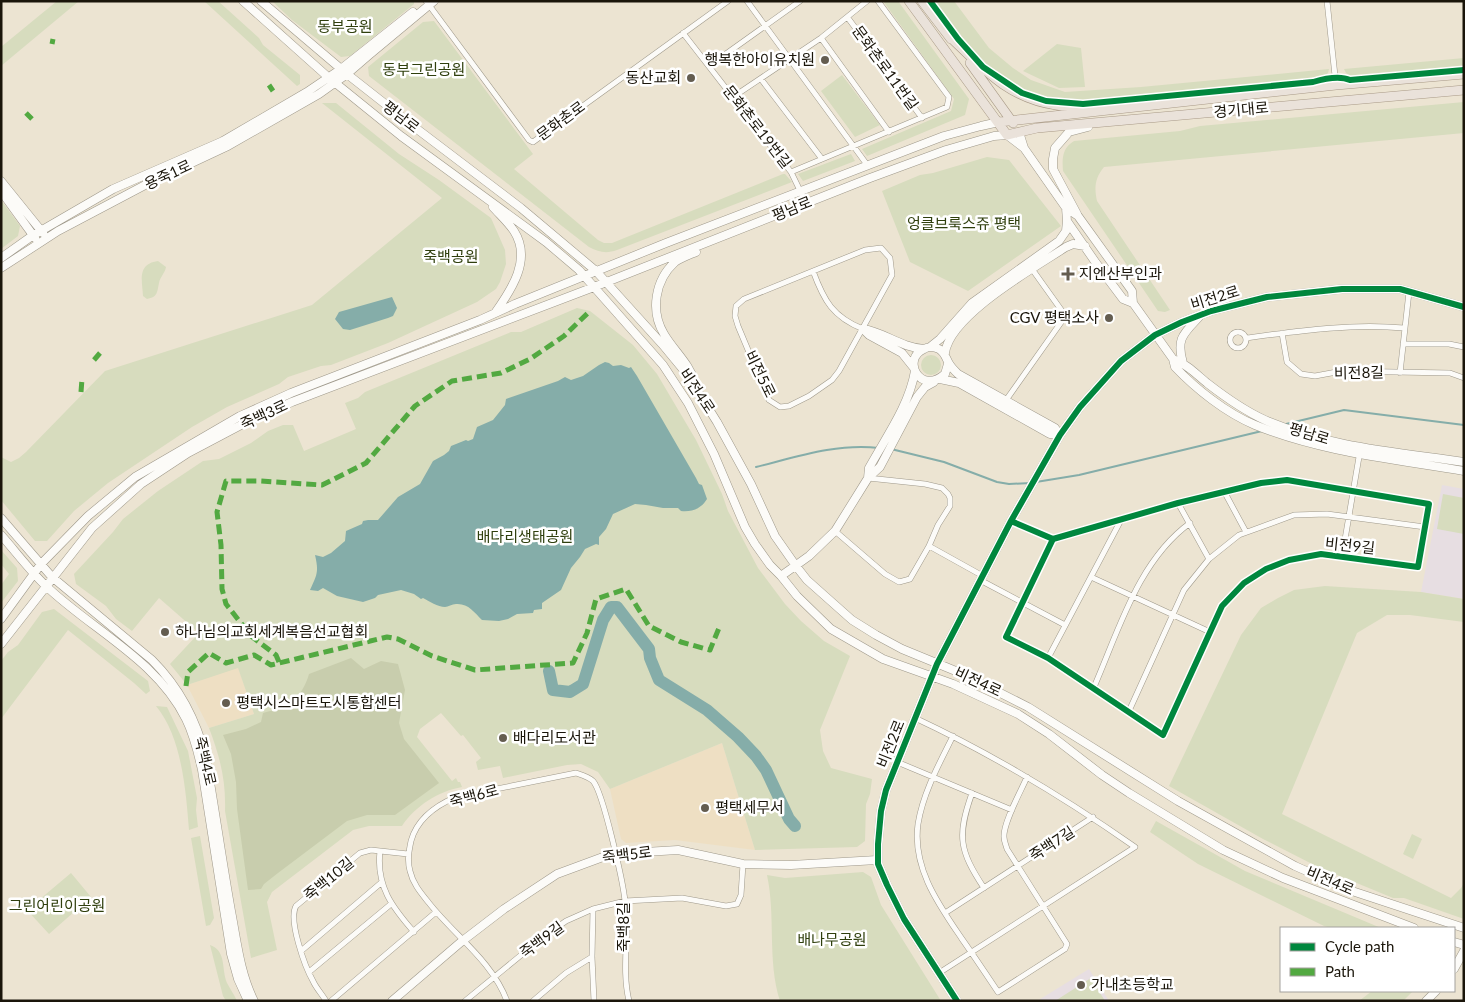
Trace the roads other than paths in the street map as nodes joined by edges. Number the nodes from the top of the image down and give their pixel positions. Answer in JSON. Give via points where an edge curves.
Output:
{"nodes":[{"id":1,"x":242,"y":1,"type":"edge"},
{"id":2,"x":261,"y":1,"type":"edge"},
{"id":3,"x":728,"y":1,"type":"edge"},
{"id":4,"x":748,"y":1,"type":"edge"},
{"id":5,"x":800,"y":1,"type":"edge"},
{"id":6,"x":868,"y":1,"type":"edge"},
{"id":7,"x":878,"y":1,"type":"edge"},
{"id":8,"x":909,"y":1,"type":"edge"},
{"id":9,"x":922,"y":1,"type":"edge"},
{"id":10,"x":1327,"y":1,"type":"edge"},
{"id":11,"x":429,"y":2,"type":"edge"},
{"id":12,"x":848,"y":18,"type":"junction"},
{"id":13,"x":766,"y":26,"type":"junction"},
{"id":14,"x":683,"y":33,"type":"junction"},
{"id":15,"x":948,"y":35,"type":"junction"},
{"id":16,"x":821,"y":38,"type":"junction"},
{"id":17,"x":791,"y":59,"type":"junction"},
{"id":18,"x":709,"y":66,"type":"junction"},
{"id":19,"x":344,"y":72,"type":"junction"},
{"id":20,"x":1464,"y":74,"type":"edge"},
{"id":21,"x":328,"y":77,"type":"junction"},
{"id":22,"x":761,"y":79,"type":"junction"},
{"id":23,"x":336,"y":83,"type":"junction"},
{"id":24,"x":1336,"y":85,"type":"junction"},
{"id":25,"x":1464,"y":90,"type":"edge"},
{"id":26,"x":733,"y":97,"type":"junction"},
{"id":27,"x":1126,"y":108,"type":"junction"},
{"id":28,"x":922,"y":118,"type":"junction"},
{"id":29,"x":1012,"y":121,"type":"junction"},
{"id":30,"x":1112,"y":121,"type":"junction"},
{"id":31,"x":999,"y":122,"type":"junction"},
{"id":32,"x":889,"y":132,"type":"junction"},
{"id":33,"x":1019,"y":132,"type":"junction"},
{"id":34,"x":1007,"y":135,"type":"junction"},
{"id":35,"x":855,"y":147,"type":"junction"},
{"id":36,"x":1024,"y":148,"type":"junction"},
{"id":37,"x":822,"y":159,"type":"junction"},
{"id":38,"x":868,"y":166,"type":"junction"},
{"id":39,"x":791,"y":172,"type":"junction"},
{"id":40,"x":1,"y":181,"type":"edge"},
{"id":41,"x":1,"y":191,"type":"edge"},
{"id":42,"x":801,"y":192,"type":"junction"},
{"id":43,"x":486,"y":198,"type":"junction"},
{"id":44,"x":806,"y":203,"type":"junction"},
{"id":45,"x":1066,"y":208,"type":"junction"},
{"id":46,"x":1078,"y":216,"type":"junction"},
{"id":47,"x":1067,"y":221,"type":"junction"},
{"id":48,"x":750,"y":225,"type":"junction"},
{"id":49,"x":41,"y":230,"type":"junction"},
{"id":50,"x":33,"y":235,"type":"junction"},
{"id":51,"x":47,"y":238,"type":"junction"},
{"id":52,"x":39,"y":244,"type":"junction"},
{"id":53,"x":1085,"y":246,"type":"junction"},
{"id":54,"x":1,"y":258,"type":"edge"},
{"id":55,"x":1,"y":268,"type":"edge"},
{"id":56,"x":1032,"y":269,"type":"junction"},
{"id":57,"x":596,"y":271,"type":"junction"},
{"id":58,"x":814,"y":271,"type":"junction"},
{"id":59,"x":584,"y":276,"type":"junction"},
{"id":60,"x":606,"y":282,"type":"junction"},
{"id":61,"x":594,"y":287,"type":"junction"},
{"id":62,"x":1409,"y":292,"type":"junction"},
{"id":63,"x":1133,"y":303,"type":"junction"},
{"id":64,"x":1464,"y":306,"type":"edge"},
{"id":65,"x":495,"y":313,"type":"junction"},
{"id":66,"x":1201,"y":314,"type":"junction"},
{"id":67,"x":1404,"y":328,"type":"junction"},
{"id":68,"x":864,"y":329,"type":"junction"},
{"id":69,"x":1282,"y":333,"type":"junction"},
{"id":70,"x":1155,"y":335,"type":"junction"},
{"id":71,"x":1246,"y":338,"type":"dead end"},
{"id":72,"x":1403,"y":344,"type":"junction"},
{"id":73,"x":1464,"y":347,"type":"edge"},
{"id":74,"x":926,"y":348,"type":"junction"},
{"id":75,"x":944,"y":353,"type":"junction"},
{"id":76,"x":1173,"y":359,"type":"junction"},
{"id":77,"x":1183,"y":363,"type":"junction"},
{"id":78,"x":948,"y":364,"type":"junction"},
{"id":79,"x":915,"y":370,"type":"junction"},
{"id":80,"x":1400,"y":373,"type":"junction"},
{"id":81,"x":1464,"y":378,"type":"edge"},
{"id":82,"x":937,"y":380,"type":"junction"},
{"id":83,"x":697,"y":390,"type":"junction"},
{"id":84,"x":1004,"y":404,"type":"junction"},
{"id":85,"x":1060,"y":435,"type":"junction"},
{"id":86,"x":1360,"y":450,"type":"junction"},
{"id":87,"x":1464,"y":462,"type":"edge"},
{"id":88,"x":1464,"y":471,"type":"edge"},
{"id":89,"x":868,"y":478,"type":"junction"},
{"id":90,"x":1353,"y":492,"type":"junction"},
{"id":91,"x":1225,"y":493,"type":"junction"},
{"id":92,"x":1178,"y":503,"type":"junction"},
{"id":93,"x":1348,"y":516,"type":"junction"},
{"id":94,"x":1,"y":518,"type":"edge"},
{"id":95,"x":1121,"y":520,"type":"junction"},
{"id":96,"x":1012,"y":521,"type":"junction"},
{"id":97,"x":1190,"y":523,"type":"junction"},
{"id":98,"x":1425,"y":527,"type":"junction"},
{"id":99,"x":835,"y":531,"type":"junction"},
{"id":100,"x":1246,"y":532,"type":"junction"},
{"id":101,"x":1,"y":535,"type":"edge"},
{"id":102,"x":1053,"y":539,"type":"junction"},
{"id":103,"x":929,"y":546,"type":"junction"},
{"id":104,"x":1342,"y":557,"type":"junction"},
{"id":105,"x":1209,"y":559,"type":"junction"},
{"id":106,"x":41,"y":564,"type":"junction"},
{"id":107,"x":796,"y":566,"type":"junction"},
{"id":108,"x":34,"y":573,"type":"junction"},
{"id":109,"x":782,"y":576,"type":"junction"},
{"id":110,"x":52,"y":577,"type":"junction"},
{"id":111,"x":1091,"y":577,"type":"junction"},
{"id":112,"x":981,"y":578,"type":"junction"},
{"id":113,"x":46,"y":586,"type":"junction"},
{"id":114,"x":1133,"y":597,"type":"junction"},
{"id":115,"x":1024,"y":603,"type":"junction"},
{"id":116,"x":1172,"y":616,"type":"junction"},
{"id":117,"x":1,"y":619,"type":"edge"},
{"id":118,"x":1066,"y":626,"type":"junction"},
{"id":119,"x":1210,"y":632,"type":"junction"},
{"id":120,"x":1,"y":644,"type":"edge"},
{"id":121,"x":1048,"y":658,"type":"junction"},
{"id":122,"x":937,"y":664,"type":"junction"},
{"id":123,"x":931,"y":677,"type":"junction"},
{"id":124,"x":1094,"y":687,"type":"junction"},
{"id":125,"x":1129,"y":711,"type":"junction"},
{"id":126,"x":915,"y":718,"type":"junction"},
{"id":127,"x":952,"y":736,"type":"junction"},
{"id":128,"x":897,"y":762,"type":"junction"},
{"id":129,"x":1027,"y":777,"type":"junction"},
{"id":130,"x":933,"y":778,"type":"junction"},
{"id":131,"x":972,"y":793,"type":"junction"},
{"id":132,"x":1012,"y":810,"type":"junction"},
{"id":133,"x":1093,"y":817,"type":"junction"},
{"id":134,"x":380,"y":850,"type":"junction"},
{"id":135,"x":408,"y":854,"type":"junction"},
{"id":136,"x":615,"y":855,"type":"junction"},
{"id":137,"x":877,"y":860,"type":"junction"},
{"id":138,"x":743,"y":864,"type":"junction"},
{"id":139,"x":1018,"y":866,"type":"junction"},
{"id":140,"x":382,"y":882,"type":"junction"},
{"id":141,"x":984,"y":888,"type":"junction"},
{"id":142,"x":626,"y":901,"type":"junction"},
{"id":143,"x":391,"y":904,"type":"junction"},
{"id":144,"x":1044,"y":906,"type":"junction"},
{"id":145,"x":593,"y":909,"type":"junction"},
{"id":146,"x":436,"y":912,"type":"junction"},
{"id":147,"x":945,"y":913,"type":"junction"},
{"id":148,"x":1411,"y":927,"type":"edge"},
{"id":149,"x":1464,"y":928,"type":"edge"},
{"id":150,"x":414,"y":932,"type":"junction"},
{"id":151,"x":463,"y":940,"type":"junction"},
{"id":152,"x":301,"y":951,"type":"junction"},
{"id":153,"x":971,"y":951,"type":"junction"},
{"id":154,"x":1464,"y":951,"type":"edge"},
{"id":155,"x":592,"y":957,"type":"junction"},
{"id":156,"x":1455,"y":967,"type":"edge"},
{"id":157,"x":309,"y":972,"type":"junction"},
{"id":158,"x":939,"y":973,"type":"junction"},
{"id":159,"x":495,"y":976,"type":"junction"},
{"id":160,"x":1435,"y":992,"type":"edge"},
{"id":161,"x":248,"y":1001,"type":"edge"},
{"id":162,"x":254,"y":1001,"type":"edge"},
{"id":163,"x":326,"y":1001,"type":"edge"},
{"id":164,"x":331,"y":1001,"type":"edge"},
{"id":165,"x":392,"y":1001,"type":"edge"},
{"id":166,"x":465,"y":1001,"type":"edge"},
{"id":167,"x":507,"y":1001,"type":"edge"},
{"id":168,"x":532,"y":1001,"type":"edge"},
{"id":169,"x":594,"y":1001,"type":"edge"},
{"id":170,"x":629,"y":1001,"type":"edge"},
{"id":171,"x":957,"y":1001,"type":"edge"},
{"id":172,"x":1426,"y":1001,"type":"edge"}],
"edges":[{"from":1,"to":21,"type":"street","name":"평남로"},
{"from":2,"to":19,"type":"street","name":"평남로"},
{"from":3,"to":14,"type":"street","name":"문화촌로"},
{"from":4,"to":13,"type":"street"},
{"from":5,"to":13,"type":"street"},
{"from":6,"to":12,"type":"street","name":"문화촌로11번길"},
{"from":7,"to":28,"type":"street","name":"문화촌로11번길","via":[[949,97],[947,107]]},
{"from":8,"to":31,"type":"main road"},
{"from":9,"to":15,"type":"main road"},
{"from":10,"to":24,"type":"street"},
{"from":11,"to":14,"type":"street","name":"문화촌로","via":[[533,142]]},
{"from":11,"to":19,"type":"street"},
{"from":12,"to":16,"type":"street","name":"문화촌로11번길"},
{"from":12,"to":28,"type":"street","name":"문화촌로11번길"},
{"from":13,"to":17,"type":"street"},
{"from":13,"to":18,"type":"street"},
{"from":14,"to":18,"type":"street","name":"문화촌로19번길"},
{"from":15,"to":27,"type":"main road","via":[[1000,83],[1035,101]]},
{"from":15,"to":29,"type":"main road"},
{"from":16,"to":17,"type":"street","name":"문화촌로11번길"},
{"from":16,"to":32,"type":"street"},
{"from":17,"to":22,"type":"street"},
{"from":17,"to":35,"type":"street"},
{"from":18,"to":26,"type":"street","name":"문화촌로19번길"},
{"from":19,"to":21,"type":"street"},
{"from":19,"to":23,"type":"street"},
{"from":19,"to":57,"type":"street","name":"평남로","via":[[521,208]]},
{"from":20,"to":24,"type":"main road","name":"경기대로"},
{"from":21,"to":23,"type":"street","name":"평남로"},
{"from":21,"to":49,"type":"street","via":[[223,142],[113,189]]},
{"from":22,"to":26,"type":"street"},
{"from":22,"to":37,"type":"street"},
{"from":23,"to":43,"type":"street","name":"평남로"},
{"from":23,"to":51,"type":"street","name":"용죽1로","via":[[226,147],[147,184]]},
{"from":24,"to":27,"type":"main road","name":"경기대로"},
{"from":25,"to":30,"type":"main road","name":"경기대로"},
{"from":26,"to":39,"type":"street","name":"문화촌로19번길"},
{"from":27,"to":29,"type":"main road","name":"경기대로"},
{"from":28,"to":32,"type":"street","name":"문화촌로11번길"},
{"from":29,"to":31,"type":"main road","name":"경기대로"},
{"from":29,"to":33,"type":"main road"},
{"from":30,"to":33,"type":"main road","name":"경기대로"},
{"from":30,"to":46,"type":"street","via":[[1069,132],[1055,148],[1053,169]]},
{"from":31,"to":34,"type":"main road"},
{"from":31,"to":38,"type":"street","name":"평남로","via":[[944,136]]},
{"from":32,"to":35,"type":"street","name":"문화촌로11번길"},
{"from":33,"to":34,"type":"main road","name":"경기대로"},
{"from":33,"to":36,"type":"street"},
{"from":34,"to":36,"type":"street"},
{"from":34,"to":44,"type":"street","name":"평남로","via":[[946,150]]},
{"from":35,"to":37,"type":"street","name":"문화촌로19번길"},
{"from":35,"to":38,"type":"street"},
{"from":36,"to":45,"type":"street"},
{"from":37,"to":39,"type":"street","name":"문화촌로19번길"},
{"from":38,"to":42,"type":"street","name":"평남로"},
{"from":39,"to":42,"type":"street"},
{"from":40,"to":49,"type":"street"},
{"from":41,"to":50,"type":"street"},
{"from":42,"to":44,"type":"street"},
{"from":42,"to":57,"type":"street","name":"평남로"},
{"from":43,"to":59,"type":"street","name":"평남로","via":[[546,242]]},
{"from":43,"to":65,"type":"street","via":[[514,230],[521,256],[515,283]]},
{"from":44,"to":48,"type":"street","name":"평남로"},
{"from":45,"to":46,"type":"street"},
{"from":45,"to":47,"type":"street"},
{"from":46,"to":63,"type":"street","via":[[1132,291]]},
{"from":47,"to":53,"type":"street"},
{"from":47,"to":74,"type":"street","via":[[1059,241],[972,303],[940,339]]},
{"from":48,"to":60,"type":"street","name":"평남로"},
{"from":48,"to":83,"type":"street","via":[[731,238],[676,261],[658,287],[656,303],[660,326],[692,373]]},
{"from":49,"to":50,"type":"street"},
{"from":49,"to":51,"type":"street"},
{"from":50,"to":52,"type":"street"},
{"from":50,"to":54,"type":"street"},
{"from":51,"to":52,"type":"street","name":"용죽1로"},
{"from":52,"to":55,"type":"street","name":"용죽1로"},
{"from":53,"to":56,"type":"street","via":[[1073,244]]},
{"from":53,"to":63,"type":"street","via":[[1123,299]]},
{"from":56,"to":75,"type":"street","via":[[972,313],[952,334]]},
{"from":56,"to":84,"type":"street","via":[[1062,311],[1062,321]]},
{"from":57,"to":59,"type":"street","name":"평남로"},
{"from":57,"to":60,"type":"street","name":"비전4로"},
{"from":58,"to":68,"type":"street","via":[[832,310]]},
{"from":58,"to":68,"type":"street","name":"비전5로","via":[[865,250],[882,248],[890,258],[892,275]]},
{"from":58,"to":68,"type":"street","name":"비전5로","via":[[744,299],[736,306],[738,326],[769,400],[780,407],[789,406],[822,388],[840,371]]},
{"from":59,"to":61,"type":"street","name":"평남로"},
{"from":59,"to":65,"type":"street","name":"죽백3로"},
{"from":60,"to":61,"type":"street","name":"평남로"},
{"from":60,"to":83,"type":"street","name":"비전4로","via":[[662,344]]},
{"from":61,"to":109,"type":"street","name":"비전4로","via":[[677,385],[714,454],[745,527],[770,565]]},
{"from":61,"to":110,"type":"street","name":"죽백3로","via":[[292,402],[223,434],[141,484],[92,528]]},
{"from":62,"to":64,"type":"street","name":"비전2로"},
{"from":62,"to":66,"type":"street","name":"비전2로","via":[[1400,289],[1342,289],[1267,297]]},
{"from":62,"to":67,"type":"street"},
{"from":63,"to":70,"type":"street"},
{"from":65,"to":106,"type":"street","name":"죽백3로","via":[[240,416],[135,477],[88,516]]},
{"from":66,"to":70,"type":"street","name":"비전2로"},
{"from":66,"to":77,"type":"street","via":[[1181,338]]},
{"from":67,"to":69,"type":"street","via":[[1362,326]]},
{"from":67,"to":72,"type":"street"},
{"from":68,"to":74,"type":"street","via":[[876,331],[902,345]]},
{"from":68,"to":79,"type":"street","via":[[869,336],[902,354]]},
{"from":69,"to":71,"type":"street"},
{"from":69,"to":80,"type":"street","name":"비전8길","via":[[1287,362],[1301,374],[1315,376],[1342,371]]},
{"from":70,"to":76,"type":"street"},
{"from":70,"to":85,"type":"street","name":"비전2로","via":[[1121,361]]},
{"from":72,"to":73,"type":"street"},
{"from":72,"to":80,"type":"street"},
{"from":74,"to":75,"type":"street"},
{"from":74,"to":79,"type":"street","via":[[916,357]]},
{"from":75,"to":78,"type":"street"},
{"from":76,"to":77,"type":"street","name":"평남로"},
{"from":76,"to":86,"type":"street","via":[[1175,367],[1200,390],[1253,424],[1329,448]]},
{"from":77,"to":86,"type":"street","name":"평남로","via":[[1224,395],[1265,420]]},
{"from":78,"to":82,"type":"street","via":[[945,374]]},
{"from":78,"to":84,"type":"street"},
{"from":79,"to":82,"type":"street","via":[[920,378]]},
{"from":79,"to":89,"type":"street","via":[[905,403],[871,465]]},
{"from":80,"to":81,"type":"street","name":"비전8길","via":[[1450,373]]},
{"from":82,"to":84,"type":"street","via":[[959,383]]},
{"from":82,"to":89,"type":"street","via":[[917,397],[880,466]]},
{"from":83,"to":107,"type":"street","name":"비전4로","via":[[751,484],[775,536]]},
{"from":84,"to":85,"type":"street","via":[[1056,428]]},
{"from":85,"to":96,"type":"street","name":"비전2로"},
{"from":86,"to":87,"type":"street","name":"평남로"},
{"from":86,"to":88,"type":"street"},
{"from":86,"to":90,"type":"street"},
{"from":89,"to":99,"type":"street"},
{"from":89,"to":103,"type":"street","via":[[925,484],[942,488],[948,494],[950,506]]},
{"from":90,"to":91,"type":"street","name":"비전9길","via":[[1287,480]]},
{"from":90,"to":93,"type":"street"},
{"from":90,"to":98,"type":"street","name":"비전9길","via":[[1428,504]]},
{"from":91,"to":92,"type":"street","name":"비전9길"},
{"from":91,"to":100,"type":"street"},
{"from":92,"to":95,"type":"street","name":"비전9길"},
{"from":92,"to":97,"type":"street"},
{"from":93,"to":98,"type":"street","name":"비전9길"},
{"from":93,"to":100,"type":"street","name":"비전9길","via":[[1294,515]]},
{"from":93,"to":104,"type":"street"},
{"from":94,"to":106,"type":"street","name":"죽백4로"},
{"from":95,"to":102,"type":"street","name":"비전9길"},
{"from":95,"to":111,"type":"street"},
{"from":96,"to":102,"type":"street"},
{"from":96,"to":112,"type":"street","name":"비전2로"},
{"from":97,"to":105,"type":"street"},
{"from":97,"to":114,"type":"street","via":[[1153,561]]},
{"from":98,"to":104,"type":"street","name":"비전9길","via":[[1418,567]]},
{"from":99,"to":103,"type":"street","via":[[899,582],[910,579]]},
{"from":99,"to":107,"type":"street"},
{"from":100,"to":105,"type":"street","name":"비전9길"},
{"from":101,"to":108,"type":"street","name":"죽백4로"},
{"from":102,"to":115,"type":"street","name":"비전9길"},
{"from":103,"to":112,"type":"street"},
{"from":104,"to":119,"type":"street","name":"비전9길","via":[[1321,554],[1289,560],[1266,569],[1244,584],[1222,606]]},
{"from":105,"to":116,"type":"street","name":"비전9길","via":[[1184,590]]},
{"from":106,"to":108,"type":"street","name":"죽백3로"},
{"from":106,"to":110,"type":"street","name":"죽백4로"},
{"from":107,"to":109,"type":"street"},
{"from":107,"to":122,"type":"street","name":"비전4로","via":[[852,620]]},
{"from":108,"to":113,"type":"street","name":"죽백4로"},
{"from":108,"to":117,"type":"street","name":"죽백3로"},
{"from":109,"to":123,"type":"street","name":"비전4로","via":[[797,596],[831,628],[883,659]]},
{"from":110,"to":113,"type":"street","name":"죽백3로"},
{"from":110,"to":162,"type":"street","name":"죽백4로","via":[[152,660],[185,702],[193,718],[206,759],[242,968]]},
{"from":111,"to":114,"type":"street"},
{"from":111,"to":118,"type":"street"},
{"from":112,"to":115,"type":"street"},
{"from":112,"to":122,"type":"street","name":"비전2로"},
{"from":113,"to":120,"type":"street","name":"죽백3로"},
{"from":113,"to":161,"type":"street","name":"죽백4로","via":[[152,672],[187,720],[202,770],[231,954]]},
{"from":114,"to":116,"type":"street"},
{"from":114,"to":124,"type":"street"},
{"from":115,"to":118,"type":"street"},
{"from":115,"to":121,"type":"street","name":"비전9길","via":[[1006,637]]},
{"from":116,"to":119,"type":"street"},
{"from":116,"to":125,"type":"street","name":"비전9길"},
{"from":118,"to":121,"type":"street"},
{"from":119,"to":125,"type":"street","name":"비전9길","via":[[1163,735]]},
{"from":121,"to":124,"type":"street","name":"비전9길"},
{"from":122,"to":123,"type":"street","name":"비전2로"},
{"from":122,"to":149,"type":"street","name":"비전4로","via":[[1028,707],[1178,801],[1295,866],[1352,891]]},
{"from":123,"to":126,"type":"street","name":"비전2로"},
{"from":123,"to":148,"type":"street","name":"비전4로","via":[[1000,704],[1034,723],[1129,793],[1223,850],[1283,878]]},
{"from":124,"to":125,"type":"street","name":"비전9길"},
{"from":126,"to":127,"type":"street","name":"죽백7길"},
{"from":126,"to":128,"type":"street","name":"비전2로"},
{"from":127,"to":129,"type":"street","name":"죽백7길"},
{"from":127,"to":130,"type":"street"},
{"from":128,"to":130,"type":"street"},
{"from":128,"to":137,"type":"street","name":"비전2로","via":[[880,811]]},
{"from":129,"to":132,"type":"street","name":"죽백7길"},
{"from":129,"to":133,"type":"street","name":"죽백7길"},
{"from":130,"to":131,"type":"street"},
{"from":130,"to":147,"type":"street","via":[[918,825],[918,850],[924,872]]},
{"from":131,"to":132,"type":"street"},
{"from":131,"to":141,"type":"street","via":[[962,826],[962,844],[966,860]]},
{"from":132,"to":139,"type":"street","name":"죽백7길","via":[[1004,839]]},
{"from":133,"to":139,"type":"street","name":"죽백7길"},
{"from":133,"to":144,"type":"street","name":"죽백7길","via":[[1135,847]]},
{"from":134,"to":135,"type":"street","name":"죽백10길"},
{"from":134,"to":140,"type":"street","name":"죽백10길"},
{"from":134,"to":152,"type":"street","name":"죽백10길","via":[[360,853],[296,906],[293,911]]},
{"from":135,"to":136,"type":"street","name":"죽백6로","via":[[417,826],[446,801],[576,773],[593,781],[600,794]]},
{"from":135,"to":146,"type":"street","name":"죽백6로","via":[[416,887]]},
{"from":136,"to":138,"type":"street","name":"죽백5로","via":[[678,850]]},
{"from":136,"to":142,"type":"street","name":"죽백8길"},
{"from":136,"to":151,"type":"street","name":"죽백5로","via":[[603,856],[557,874]]},
{"from":137,"to":138,"type":"street","name":"죽백5로"},
{"from":137,"to":158,"type":"street","name":"비전2로","via":[[895,903]]},
{"from":138,"to":142,"type":"street","name":"죽백9길","via":[[740,900],[732,906],[682,898]]},
{"from":139,"to":141,"type":"street"},
{"from":139,"to":144,"type":"street"},
{"from":140,"to":143,"type":"street","name":"죽백10길"},
{"from":140,"to":152,"type":"street"},
{"from":141,"to":147,"type":"street"},
{"from":142,"to":145,"type":"street","name":"죽백9길"},
{"from":142,"to":170,"type":"street","name":"죽백8길","via":[[624,962]]},
{"from":143,"to":150,"type":"street"},
{"from":143,"to":157,"type":"street"},
{"from":144,"to":153,"type":"street","name":"죽백7길"},
{"from":144,"to":153,"type":"street","via":[[1067,944],[1066,949],[998,992]]},
{"from":145,"to":155,"type":"street"},
{"from":145,"to":159,"type":"street","name":"죽백9길","via":[[566,921]]},
{"from":146,"to":150,"type":"street"},
{"from":146,"to":151,"type":"street","name":"죽백6로"},
{"from":147,"to":153,"type":"street"},
{"from":150,"to":164,"type":"street"},
{"from":151,"to":159,"type":"street"},
{"from":151,"to":165,"type":"street","name":"죽백5로"},
{"from":152,"to":157,"type":"street","name":"죽백10길"},
{"from":153,"to":158,"type":"street","name":"죽백7길"},
{"from":154,"to":156,"type":"street"},
{"from":155,"to":168,"type":"street"},
{"from":155,"to":169,"type":"street"},
{"from":157,"to":163,"type":"street","name":"죽백10길"},
{"from":158,"to":171,"type":"street","name":"비전2로"},
{"from":159,"to":166,"type":"street","name":"죽백9길"},
{"from":159,"to":167,"type":"street"},
{"from":160,"to":172,"type":"street"}]}
